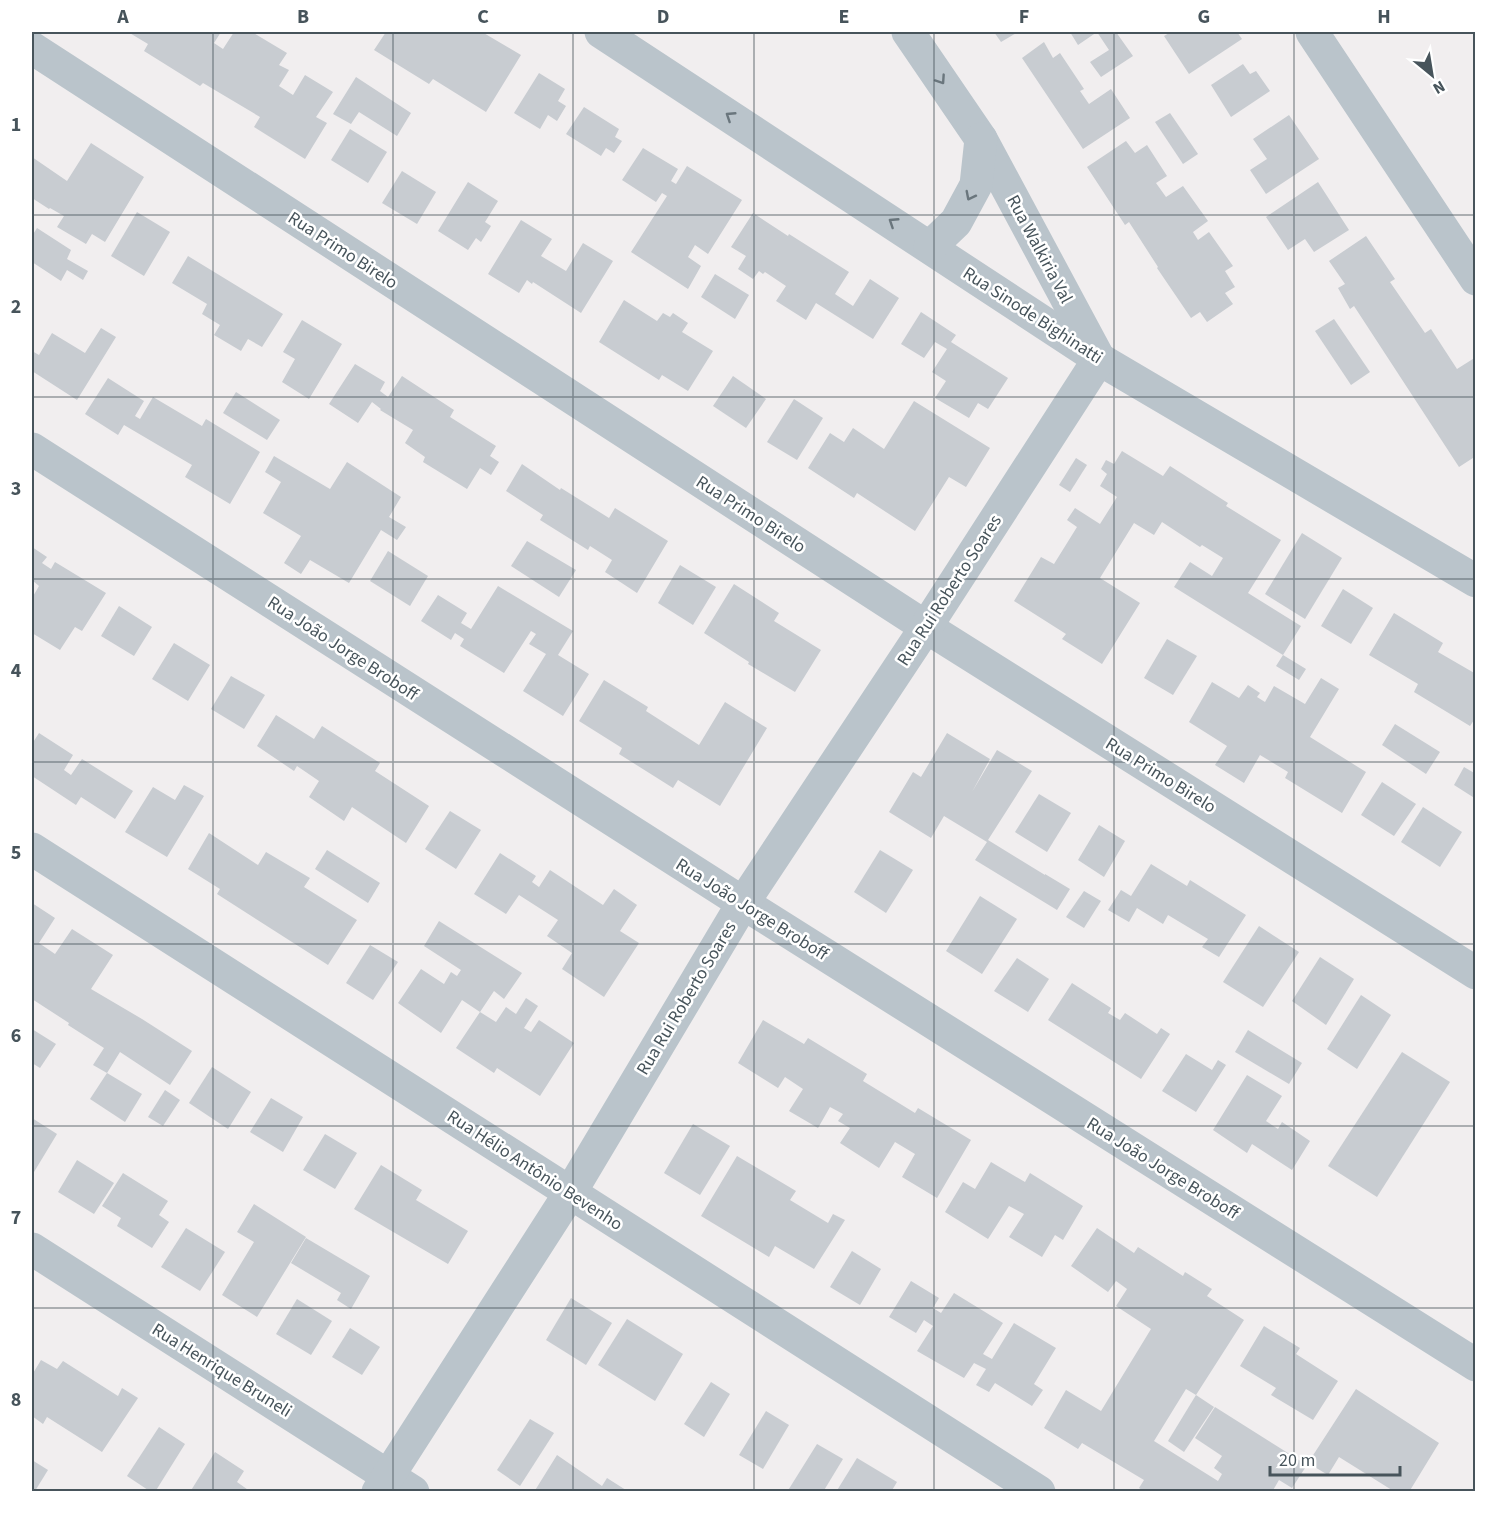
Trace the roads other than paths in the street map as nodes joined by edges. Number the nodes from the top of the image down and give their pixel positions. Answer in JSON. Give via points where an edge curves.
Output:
{"nodes":[{"id":1,"x":601,"y":32,"type":"edge"},
{"id":2,"x":908,"y":32,"type":"edge"},
{"id":3,"x":1312,"y":32,"type":"edge"},
{"id":4,"x":32,"y":48,"type":"edge"},
{"id":5,"x":981,"y":139,"type":"junction"},
{"id":6,"x":930,"y":247,"type":"junction"},
{"id":7,"x":1476,"y":279,"type":"edge"},
{"id":8,"x":1099,"y":359,"type":"junction"},
{"id":9,"x":32,"y":449,"type":"edge"},
{"id":10,"x":1476,"y":581,"type":"edge"},
{"id":11,"x":926,"y":627,"type":"junction"},
{"id":12,"x":32,"y":849,"type":"edge"},
{"id":13,"x":743,"y":903,"type":"junction"},
{"id":14,"x":1476,"y":973,"type":"edge"},
{"id":15,"x":570,"y":1193,"type":"junction"},
{"id":16,"x":32,"y":1249,"type":"edge"},
{"id":17,"x":1476,"y":1365,"type":"edge"},
{"id":18,"x":393,"y":1486,"type":"edge"},
{"id":19,"x":1039,"y":1491,"type":"edge"}],
"edges":[{"from":6,"to":1,"type":"street","name":"Rua Sinode Bighinatti","one_way":true},
{"from":2,"to":5,"type":"street","name":"Rua Walkiria Val","one_way":true},
{"from":3,"to":7,"type":"street"},
{"from":4,"to":11,"type":"street","name":"Rua Primo Birelo"},
{"from":5,"to":6,"type":"street","one_way":true,"via":[[976,185],[956,222]]},
{"from":5,"to":8,"type":"street","name":"Rua Walkiria Val"},
{"from":6,"to":8,"type":"street","name":"Rua Sinode Bighinatti"},
{"from":8,"to":10,"type":"street","name":"Rua Sinode Bighinatti"},
{"from":8,"to":11,"type":"street","name":"Rua Rui Roberto Soares"},
{"from":9,"to":13,"type":"street","name":"Rua João Jorge Broboff"},
{"from":11,"to":13,"type":"street","name":"Rua Rui Roberto Soares"},
{"from":11,"to":14,"type":"street","name":"Rua Primo Birelo"},
{"from":12,"to":15,"type":"street","name":"Rua Hélio Antônio Bevenho"},
{"from":13,"to":15,"type":"street","name":"Rua Rui Roberto Soares"},
{"from":13,"to":17,"type":"street","name":"Rua João Jorge Broboff"},
{"from":15,"to":18,"type":"street","name":"Rua Rui Roberto Soares"},
{"from":15,"to":19,"type":"street","name":"Rua Hélio Antônio Bevenho"},
{"from":16,"to":18,"type":"street","name":"Rua Henrique Bruneli"}]}
